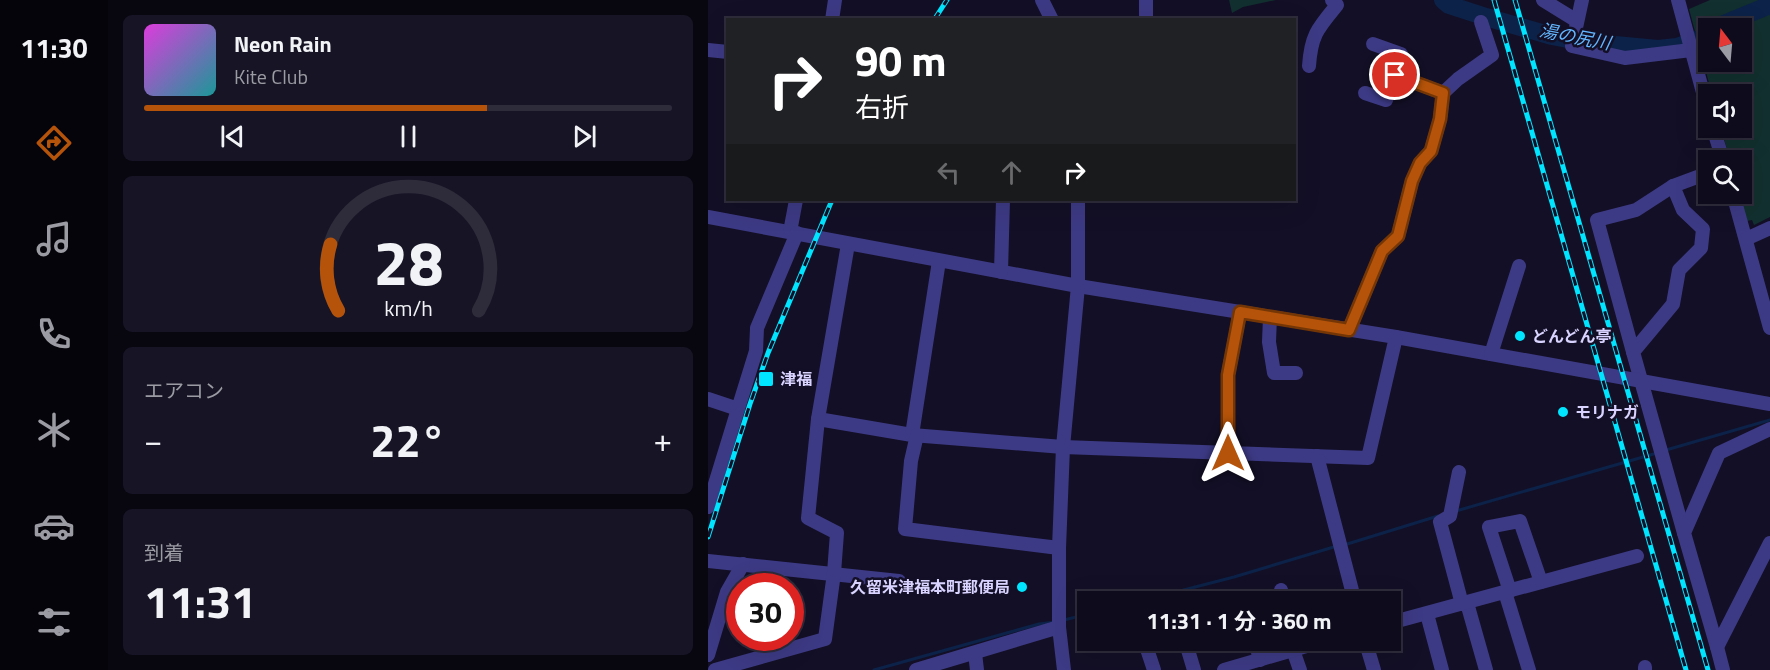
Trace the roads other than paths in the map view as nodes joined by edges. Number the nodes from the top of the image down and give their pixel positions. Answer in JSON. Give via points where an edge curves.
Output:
{"nodes":[{"id":1,"x":835,"y":0,"type":"edge"},
{"id":2,"x":1042,"y":0,"type":"edge"},
{"id":3,"x":1146,"y":0,"type":"edge"},
{"id":4,"x":1332,"y":0,"type":"edge"},
{"id":5,"x":1543,"y":0,"type":"edge"},
{"id":6,"x":1582,"y":0,"type":"edge"},
{"id":7,"x":1678,"y":0,"type":"edge"},
{"id":8,"x":832,"y":18,"type":"edge"},
{"id":9,"x":1051,"y":18,"type":"edge"},
{"id":10,"x":1146,"y":18,"type":"edge"},
{"id":11,"x":1576,"y":21,"type":"junction"},
{"id":12,"x":1481,"y":22,"type":"dead end"},
{"id":13,"x":1373,"y":44,"type":"dead end"},
{"id":14,"x":1691,"y":50,"type":"junction"},
{"id":15,"x":708,"y":51,"type":"edge"},
{"id":16,"x":726,"y":52,"type":"edge"},
{"id":17,"x":1309,"y":66,"type":"dead end"},
{"id":18,"x":1395,"y":75,"type":"junction"},
{"id":19,"x":1700,"y":84,"type":"edge"},
{"id":20,"x":1365,"y":93,"type":"dead end"},
{"id":21,"x":1443,"y":93,"type":"junction"},
{"id":22,"x":1698,"y":177,"type":"edge"},
{"id":23,"x":1673,"y":186,"type":"junction"},
{"id":24,"x":796,"y":201,"type":"edge"},
{"id":25,"x":1003,"y":201,"type":"edge"},
{"id":26,"x":1078,"y":201,"type":"edge"},
{"id":27,"x":1736,"y":204,"type":"edge"},
{"id":28,"x":708,"y":217,"type":"edge"},
{"id":29,"x":1770,"y":228,"type":"edge"},
{"id":30,"x":793,"y":232,"type":"junction"},
{"id":31,"x":1746,"y":239,"type":"junction"},
{"id":32,"x":848,"y":244,"type":"junction"},
{"id":33,"x":939,"y":261,"type":"junction"},
{"id":34,"x":1519,"y":266,"type":"dead end"},
{"id":35,"x":1001,"y":272,"type":"junction"},
{"id":36,"x":1078,"y":286,"type":"junction"},
{"id":37,"x":1240,"y":312,"type":"junction"},
{"id":38,"x":1270,"y":317,"type":"junction"},
{"id":39,"x":1770,"y":328,"type":"edge"},
{"id":40,"x":1349,"y":330,"type":"junction"},
{"id":41,"x":1396,"y":337,"type":"junction"},
{"id":42,"x":1633,"y":352,"type":"junction"},
{"id":43,"x":1491,"y":354,"type":"junction"},
{"id":44,"x":1296,"y":373,"type":"dead end"},
{"id":45,"x":1641,"y":382,"type":"junction"},
{"id":46,"x":708,"y":399,"type":"edge"},
{"id":47,"x":1770,"y":404,"type":"edge"},
{"id":48,"x":738,"y":409,"type":"junction"},
{"id":49,"x":818,"y":420,"type":"junction"},
{"id":50,"x":1770,"y":429,"type":"edge"},
{"id":51,"x":914,"y":435,"type":"junction"},
{"id":52,"x":1063,"y":447,"type":"junction"},
{"id":53,"x":1228,"y":453,"type":"junction"},
{"id":54,"x":1317,"y":456,"type":"junction"},
{"id":55,"x":1459,"y":472,"type":"dead end"},
{"id":56,"x":708,"y":507,"type":"edge"},
{"id":57,"x":1684,"y":532,"type":"junction"},
{"id":58,"x":1770,"y":543,"type":"edge"},
{"id":59,"x":1059,"y":548,"type":"junction"},
{"id":60,"x":1637,"y":556,"type":"dead end"},
{"id":61,"x":708,"y":561,"type":"edge"},
{"id":62,"x":743,"y":564,"type":"junction"},
{"id":63,"x":834,"y":573,"type":"junction"},
{"id":64,"x":899,"y":581,"type":"dead end"},
{"id":65,"x":1541,"y":582,"type":"junction"},
{"id":66,"x":1352,"y":591,"type":"edge"},
{"id":67,"x":1508,"y":591,"type":"junction"},
{"id":68,"x":1464,"y":604,"type":"junction"},
{"id":69,"x":1427,"y":614,"type":"junction"},
{"id":70,"x":1401,"y":620,"type":"edge"},
{"id":71,"x":1059,"y":627,"type":"junction"},
{"id":72,"x":1717,"y":647,"type":"junction"},
{"id":73,"x":1148,"y":651,"type":"edge"},
{"id":74,"x":1188,"y":651,"type":"edge"},
{"id":75,"x":1286,"y":651,"type":"edge"},
{"id":76,"x":1296,"y":651,"type":"edge"},
{"id":77,"x":1368,"y":651,"type":"edge"},
{"id":78,"x":975,"y":653,"type":"junction"},
{"id":79,"x":708,"y":655,"type":"edge"},
{"id":80,"x":1263,"y":663,"type":"edge"},
{"id":81,"x":715,"y":670,"type":"edge"},
{"id":82,"x":916,"y":670,"type":"edge"},
{"id":83,"x":976,"y":670,"type":"edge"},
{"id":84,"x":1064,"y":670,"type":"edge"},
{"id":85,"x":1154,"y":670,"type":"edge"},
{"id":86,"x":1194,"y":670,"type":"edge"},
{"id":87,"x":1224,"y":670,"type":"edge"},
{"id":88,"x":1300,"y":670,"type":"edge"},
{"id":89,"x":1374,"y":670,"type":"edge"},
{"id":90,"x":1443,"y":670,"type":"edge"},
{"id":91,"x":1486,"y":670,"type":"edge"},
{"id":92,"x":1529,"y":670,"type":"edge"},
{"id":93,"x":1723,"y":670,"type":"edge"}],
"edges":[{"from":1,"to":8,"type":"street"},
{"from":2,"to":9,"type":"street"},
{"from":3,"to":10,"type":"street"},
{"from":4,"to":17,"type":"street","via":[[1337,4],[1316,31]]},
{"from":5,"to":11,"type":"street"},
{"from":6,"to":11,"type":"street"},
{"from":7,"to":14,"type":"street"},
{"from":11,"to":14,"type":"street","via":[[1572,46],[1625,58]]},
{"from":12,"to":21,"type":"street","via":[[1492,55]]},
{"from":13,"to":18,"type":"street","via":[[1401,54]]},
{"from":14,"to":19,"type":"street"},
{"from":15,"to":16,"type":"street"},
{"from":18,"to":20,"type":"street","via":[[1386,100]]},
{"from":18,"to":21,"type":"street"},
{"from":21,"to":40,"type":"street","via":[[1431,151],[1412,181],[1398,236],[1382,251]]},
{"from":22,"to":23,"type":"street"},
{"from":23,"to":42,"type":"street","via":[[1683,210],[1703,229],[1701,248],[1679,270],[1673,304]]},
{"from":23,"to":42,"type":"street","via":[[1636,210],[1597,220]]},
{"from":24,"to":30,"type":"street"},
{"from":25,"to":35,"type":"street"},
{"from":26,"to":36,"type":"street"},
{"from":27,"to":31,"type":"street"},
{"from":28,"to":30,"type":"street"},
{"from":29,"to":31,"type":"street"},
{"from":30,"to":32,"type":"street"},
{"from":30,"to":48,"type":"street","via":[[757,328],[756,351]]},
{"from":31,"to":39,"type":"street"},
{"from":32,"to":33,"type":"street"},
{"from":32,"to":49,"type":"street"},
{"from":33,"to":35,"type":"street"},
{"from":33,"to":51,"type":"street"},
{"from":34,"to":43,"type":"street"},
{"from":35,"to":36,"type":"street"},
{"from":36,"to":37,"type":"street"},
{"from":36,"to":52,"type":"street"},
{"from":37,"to":38,"type":"street"},
{"from":37,"to":53,"type":"street","via":[[1228,375]]},
{"from":38,"to":40,"type":"street"},
{"from":38,"to":44,"type":"street","via":[[1274,374]]},
{"from":40,"to":41,"type":"street"},
{"from":41,"to":43,"type":"street"},
{"from":41,"to":54,"type":"street","via":[[1368,458]]},
{"from":42,"to":45,"type":"street"},
{"from":43,"to":45,"type":"street"},
{"from":45,"to":47,"type":"street"},
{"from":45,"to":57,"type":"street"},
{"from":46,"to":48,"type":"street"},
{"from":48,"to":56,"type":"street"},
{"from":49,"to":51,"type":"street"},
{"from":49,"to":63,"type":"street","via":[[808,518],[837,533]]},
{"from":50,"to":57,"type":"street","via":[[1719,453]]},
{"from":51,"to":52,"type":"street"},
{"from":51,"to":59,"type":"street","via":[[905,529]]},
{"from":52,"to":53,"type":"street"},
{"from":52,"to":59,"type":"street"},
{"from":53,"to":54,"type":"street"},
{"from":54,"to":66,"type":"street"},
{"from":55,"to":68,"type":"street","via":[[1450,516],[1440,522]]},
{"from":57,"to":72,"type":"street"},
{"from":58,"to":72,"type":"street"},
{"from":59,"to":71,"type":"street"},
{"from":60,"to":65,"type":"street"},
{"from":61,"to":62,"type":"street"},
{"from":62,"to":63,"type":"street"},
{"from":62,"to":79,"type":"street","via":[[727,592]]},
{"from":63,"to":64,"type":"street"},
{"from":63,"to":81,"type":"street","via":[[825,639]]},
{"from":65,"to":67,"type":"street"},
{"from":65,"to":67,"type":"street","via":[[1520,521],[1489,527]]},
{"from":67,"to":68,"type":"street"},
{"from":67,"to":92,"type":"street"},
{"from":68,"to":69,"type":"street"},
{"from":68,"to":91,"type":"street"},
{"from":69,"to":70,"type":"street"},
{"from":69,"to":90,"type":"street"},
{"from":71,"to":78,"type":"street"},
{"from":71,"to":84,"type":"street"},
{"from":72,"to":93,"type":"street"},
{"from":73,"to":85,"type":"street"},
{"from":74,"to":86,"type":"street"},
{"from":75,"to":80,"type":"street"},
{"from":76,"to":88,"type":"street"},
{"from":77,"to":89,"type":"street"},
{"from":78,"to":82,"type":"street"},
{"from":78,"to":83,"type":"street"},
{"from":80,"to":87,"type":"street"}]}
